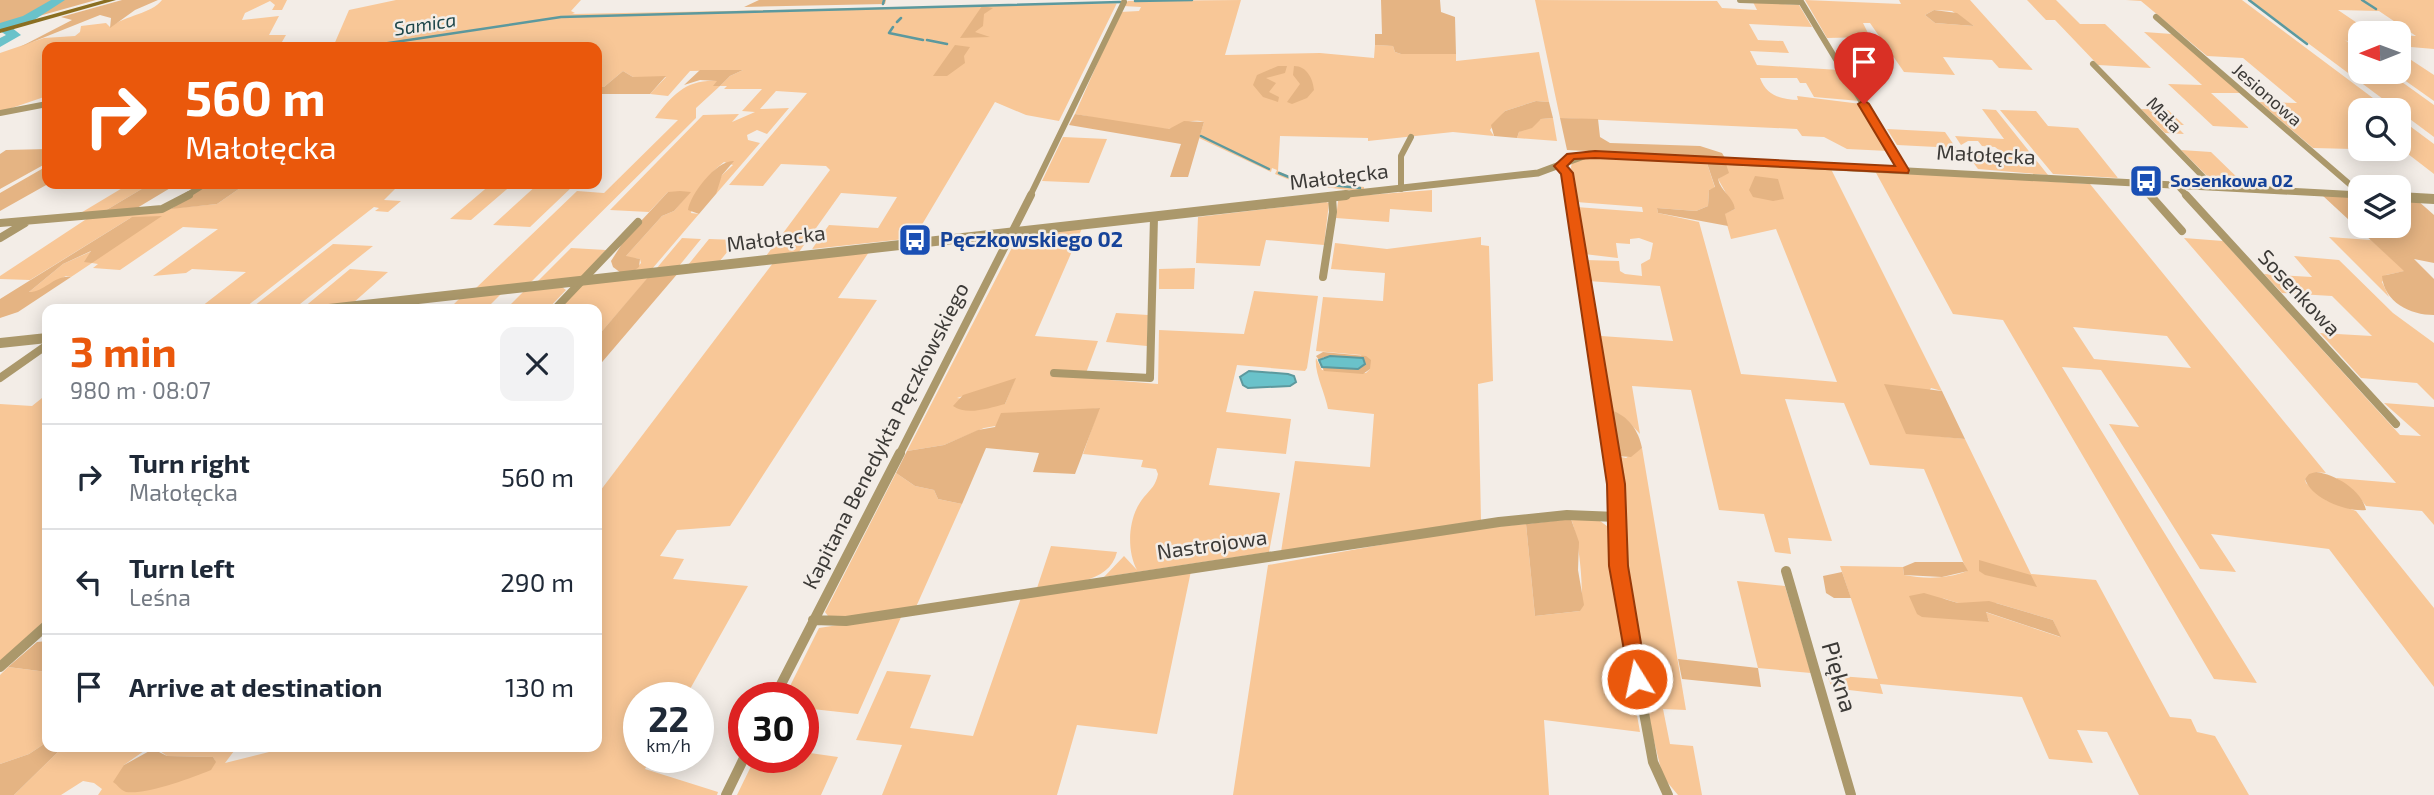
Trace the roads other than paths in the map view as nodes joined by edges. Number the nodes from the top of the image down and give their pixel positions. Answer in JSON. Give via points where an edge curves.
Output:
{"nodes":[{"id":1,"x":113,"y":0,"type":"edge"},
{"id":2,"x":1740,"y":0,"type":"edge"},
{"id":3,"x":1801,"y":1,"type":"edge"},
{"id":4,"x":1124,"y":2,"type":"dead end"},
{"id":5,"x":2156,"y":17,"type":"dead end"},
{"id":6,"x":0,"y":31,"type":"edge"},
{"id":7,"x":2093,"y":64,"type":"dead end"},
{"id":8,"x":42,"y":105,"type":"edge"},
{"id":9,"x":0,"y":113,"type":"edge"},
{"id":10,"x":1411,"y":137,"type":"dead end"},
{"id":11,"x":1560,"y":166,"type":"junction"},
{"id":12,"x":1903,"y":170,"type":"junction"},
{"id":13,"x":2140,"y":183,"type":"junction"},
{"id":14,"x":2348,"y":184,"type":"edge"},
{"id":15,"x":2177,"y":185,"type":"junction"},
{"id":16,"x":2213,"y":187,"type":"junction"},
{"id":17,"x":197,"y":189,"type":"edge"},
{"id":18,"x":1401,"y":189,"type":"junction"},
{"id":19,"x":2348,"y":194,"type":"edge"},
{"id":20,"x":1332,"y":197,"type":"junction"},
{"id":21,"x":2411,"y":198,"type":"edge"},
{"id":22,"x":2434,"y":199,"type":"edge"},
{"id":23,"x":1154,"y":217,"type":"junction"},
{"id":24,"x":29,"y":220,"type":"junction"},
{"id":25,"x":638,"y":222,"type":"dead end"},
{"id":26,"x":0,"y":223,"type":"edge"},
{"id":27,"x":1013,"y":232,"type":"junction"},
{"id":28,"x":2182,"y":232,"type":"dead end"},
{"id":29,"x":0,"y":238,"type":"edge"},
{"id":30,"x":1323,"y":277,"type":"dead end"},
{"id":31,"x":581,"y":281,"type":"junction"},
{"id":32,"x":411,"y":300,"type":"junction"},
{"id":33,"x":375,"y":304,"type":"edge"},
{"id":34,"x":407,"y":304,"type":"edge"},
{"id":35,"x":560,"y":304,"type":"edge"},
{"id":36,"x":42,"y":339,"type":"edge"},
{"id":37,"x":0,"y":343,"type":"edge"},
{"id":38,"x":42,"y":349,"type":"edge"},
{"id":39,"x":1054,"y":373,"type":"dead end"},
{"id":40,"x":0,"y":378,"type":"edge"},
{"id":41,"x":2396,"y":424,"type":"dead end"},
{"id":42,"x":1617,"y":517,"type":"junction"},
{"id":43,"x":1786,"y":570,"type":"dead end"},
{"id":44,"x":813,"y":620,"type":"junction"},
{"id":45,"x":42,"y":629,"type":"edge"},
{"id":46,"x":0,"y":667,"type":"edge"},
{"id":47,"x":782,"y":682,"type":"edge"},
{"id":48,"x":737,"y":773,"type":"edge"},
{"id":49,"x":726,"y":795,"type":"edge"},
{"id":50,"x":1668,"y":795,"type":"edge"},
{"id":51,"x":1851,"y":795,"type":"edge"}],
"edges":[{"from":1,"to":6,"type":"main road"},
{"from":2,"to":3,"type":"street"},
{"from":3,"to":12,"type":"street"},
{"from":4,"to":27,"type":"street","name":"Kapitana Benedykta Pęczkowskiego"},
{"from":5,"to":14,"type":"street","name":"Jesionowa"},
{"from":7,"to":16,"type":"street","name":"Mała"},
{"from":8,"to":9,"type":"street"},
{"from":10,"to":18,"type":"street","via":[[1401,156]]},
{"from":11,"to":12,"type":"street","name":"Małołęcka","via":[[1571,156],[1595,154]]},
{"from":11,"to":18,"type":"street","name":"Małołęcka","via":[[1538,173]]},
{"from":11,"to":42,"type":"street","via":[[1567,173],[1584,269]]},
{"from":12,"to":13,"type":"street","name":"Małołęcka"},
{"from":13,"to":15,"type":"street","name":"Małołęcka"},
{"from":13,"to":28,"type":"street"},
{"from":15,"to":16,"type":"street","name":"Małołęcka"},
{"from":15,"to":41,"type":"street","name":"Sosenkowa"},
{"from":16,"to":19,"type":"street","name":"Małołęcka"},
{"from":17,"to":24,"type":"street","via":[[169,207]]},
{"from":18,"to":20,"type":"street","name":"Małołęcka"},
{"from":20,"to":23,"type":"street","name":"Małołęcka"},
{"from":20,"to":30,"type":"street"},
{"from":21,"to":22,"type":"street"},
{"from":23,"to":27,"type":"street","name":"Małołęcka"},
{"from":23,"to":39,"type":"street","via":[[1150,378]]},
{"from":24,"to":26,"type":"street"},
{"from":24,"to":29,"type":"street"},
{"from":25,"to":31,"type":"street"},
{"from":27,"to":31,"type":"street","name":"Małołęcka"},
{"from":27,"to":44,"type":"street","name":"Kapitana Benedykta Pęczkowskiego"},
{"from":31,"to":32,"type":"street","name":"Małołęcka"},
{"from":31,"to":35,"type":"street"},
{"from":32,"to":33,"type":"street","name":"Małołęcka"},
{"from":32,"to":34,"type":"street"},
{"from":36,"to":37,"type":"street"},
{"from":38,"to":40,"type":"street"},
{"from":42,"to":44,"type":"street","name":"Nastrojowa","via":[[1567,515],[1499,522],[846,621]]},
{"from":42,"to":50,"type":"street","via":[[1619,576],[1646,732],[1658,778]]},
{"from":43,"to":51,"type":"street","name":"Piękna"},
{"from":44,"to":47,"type":"street","name":"Kapitana Benedykta Pęczkowskiego"},
{"from":45,"to":46,"type":"street"},
{"from":48,"to":49,"type":"street"}]}
